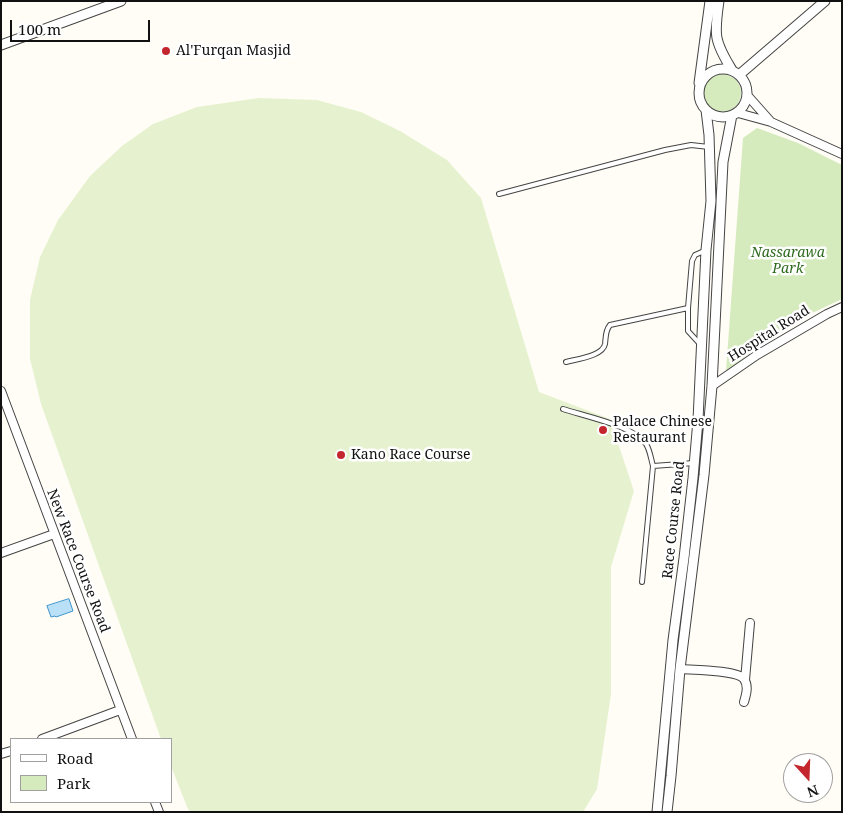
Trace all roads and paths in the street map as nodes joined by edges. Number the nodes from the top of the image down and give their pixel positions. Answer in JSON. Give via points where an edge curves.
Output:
{"nodes":[{"id":1,"x":121,"y":1,"type":"edge"},
{"id":2,"x":710,"y":1,"type":"edge"},
{"id":3,"x":719,"y":1,"type":"edge"},
{"id":4,"x":825,"y":1,"type":"edge"},
{"id":5,"x":1,"y":45,"type":"edge"},
{"id":6,"x":736,"y":73,"type":"junction"},
{"id":7,"x":698,"y":90,"type":"junction"},
{"id":8,"x":747,"y":94,"type":"junction"},
{"id":9,"x":706,"y":110,"type":"junction"},
{"id":10,"x":735,"y":114,"type":"junction"},
{"id":11,"x":771,"y":122,"type":"junction"},
{"id":12,"x":710,"y":147,"type":"junction"},
{"id":13,"x":842,"y":154,"type":"edge"},
{"id":14,"x":500,"y":194,"type":"dead end"},
{"id":15,"x":706,"y":250,"type":"junction"},
{"id":16,"x":842,"y":307,"type":"edge"},
{"id":17,"x":688,"y":308,"type":"junction"},
{"id":18,"x":702,"y":345,"type":"junction"},
{"id":19,"x":566,"y":362,"type":"dead end"},
{"id":20,"x":712,"y":386,"type":"junction"},
{"id":21,"x":1,"y":391,"type":"edge"},
{"id":22,"x":2,"y":395,"type":"edge"},
{"id":23,"x":563,"y":409,"type":"dead end"},
{"id":24,"x":694,"y":463,"type":"junction"},
{"id":25,"x":653,"y":466,"type":"junction"},
{"id":26,"x":54,"y":534,"type":"junction"},
{"id":27,"x":1,"y":553,"type":"edge"},
{"id":28,"x":642,"y":582,"type":"dead end"},
{"id":29,"x":750,"y":623,"type":"dead end"},
{"id":30,"x":680,"y":669,"type":"junction"},
{"id":31,"x":745,"y":680,"type":"junction"},
{"id":32,"x":744,"y":702,"type":"dead end"},
{"id":33,"x":120,"y":710,"type":"junction"},
{"id":34,"x":45,"y":738,"type":"edge"},
{"id":35,"x":132,"y":738,"type":"edge"},
{"id":36,"x":658,"y":812,"type":"edge"},
{"id":37,"x":667,"y":812,"type":"edge"}],
"edges":[{"from":1,"to":5,"type":"street"},
{"from":2,"to":7,"type":"street"},
{"from":3,"to":6,"type":"street","via":[[716,39],[724,58]]},
{"from":4,"to":6,"type":"street"},
{"from":6,"to":7,"type":"street","via":[[723,68],[714,70],[706,75]]},
{"from":6,"to":8,"type":"street","via":[[746,86]]},
{"from":7,"to":9,"type":"street","via":[[698,98]]},
{"from":8,"to":10,"type":"street","via":[[744,105]]},
{"from":8,"to":11,"type":"street"},
{"from":9,"to":10,"type":"street","via":[[721,117]]},
{"from":9,"to":12,"type":"street","name":"Race Course Road"},
{"from":10,"to":11,"type":"street"},
{"from":10,"to":20,"type":"street","name":"Race Course Road","via":[[722,162]]},
{"from":11,"to":13,"type":"street"},
{"from":12,"to":14,"type":"lane","via":[[691,145],[665,150]]},
{"from":12,"to":15,"type":"street","name":"Race Course Road","via":[[711,201]]},
{"from":15,"to":17,"type":"lane","via":[[692,261]]},
{"from":15,"to":18,"type":"street","name":"Race Course Road"},
{"from":16,"to":20,"type":"street","name":"Hospital Road","via":[[772,346]]},
{"from":17,"to":18,"type":"lane","via":[[688,330]]},
{"from":17,"to":19,"type":"lane","via":[[610,325],[599,353]]},
{"from":18,"to":24,"type":"street","name":"Race Course Road"},
{"from":20,"to":30,"type":"street","name":"Race Course Road"},
{"from":21,"to":22,"type":"street","name":"New Race Course Road"},
{"from":22,"to":26,"type":"street","name":"New Race Course Road"},
{"from":23,"to":25,"type":"lane","via":[[624,428],[639,436],[647,446]]},
{"from":24,"to":25,"type":"lane"},
{"from":24,"to":36,"type":"street","name":"Race Course Road","via":[[673,640]]},
{"from":25,"to":28,"type":"lane"},
{"from":26,"to":27,"type":"street"},
{"from":26,"to":33,"type":"street","name":"New Race Course Road"},
{"from":29,"to":31,"type":"street"},
{"from":30,"to":31,"type":"street","via":[[736,674]]},
{"from":30,"to":37,"type":"street","name":"Race Course Road"},
{"from":31,"to":32,"type":"street"},
{"from":33,"to":34,"type":"street"},
{"from":33,"to":35,"type":"street","name":"New Race Course Road"}]}
